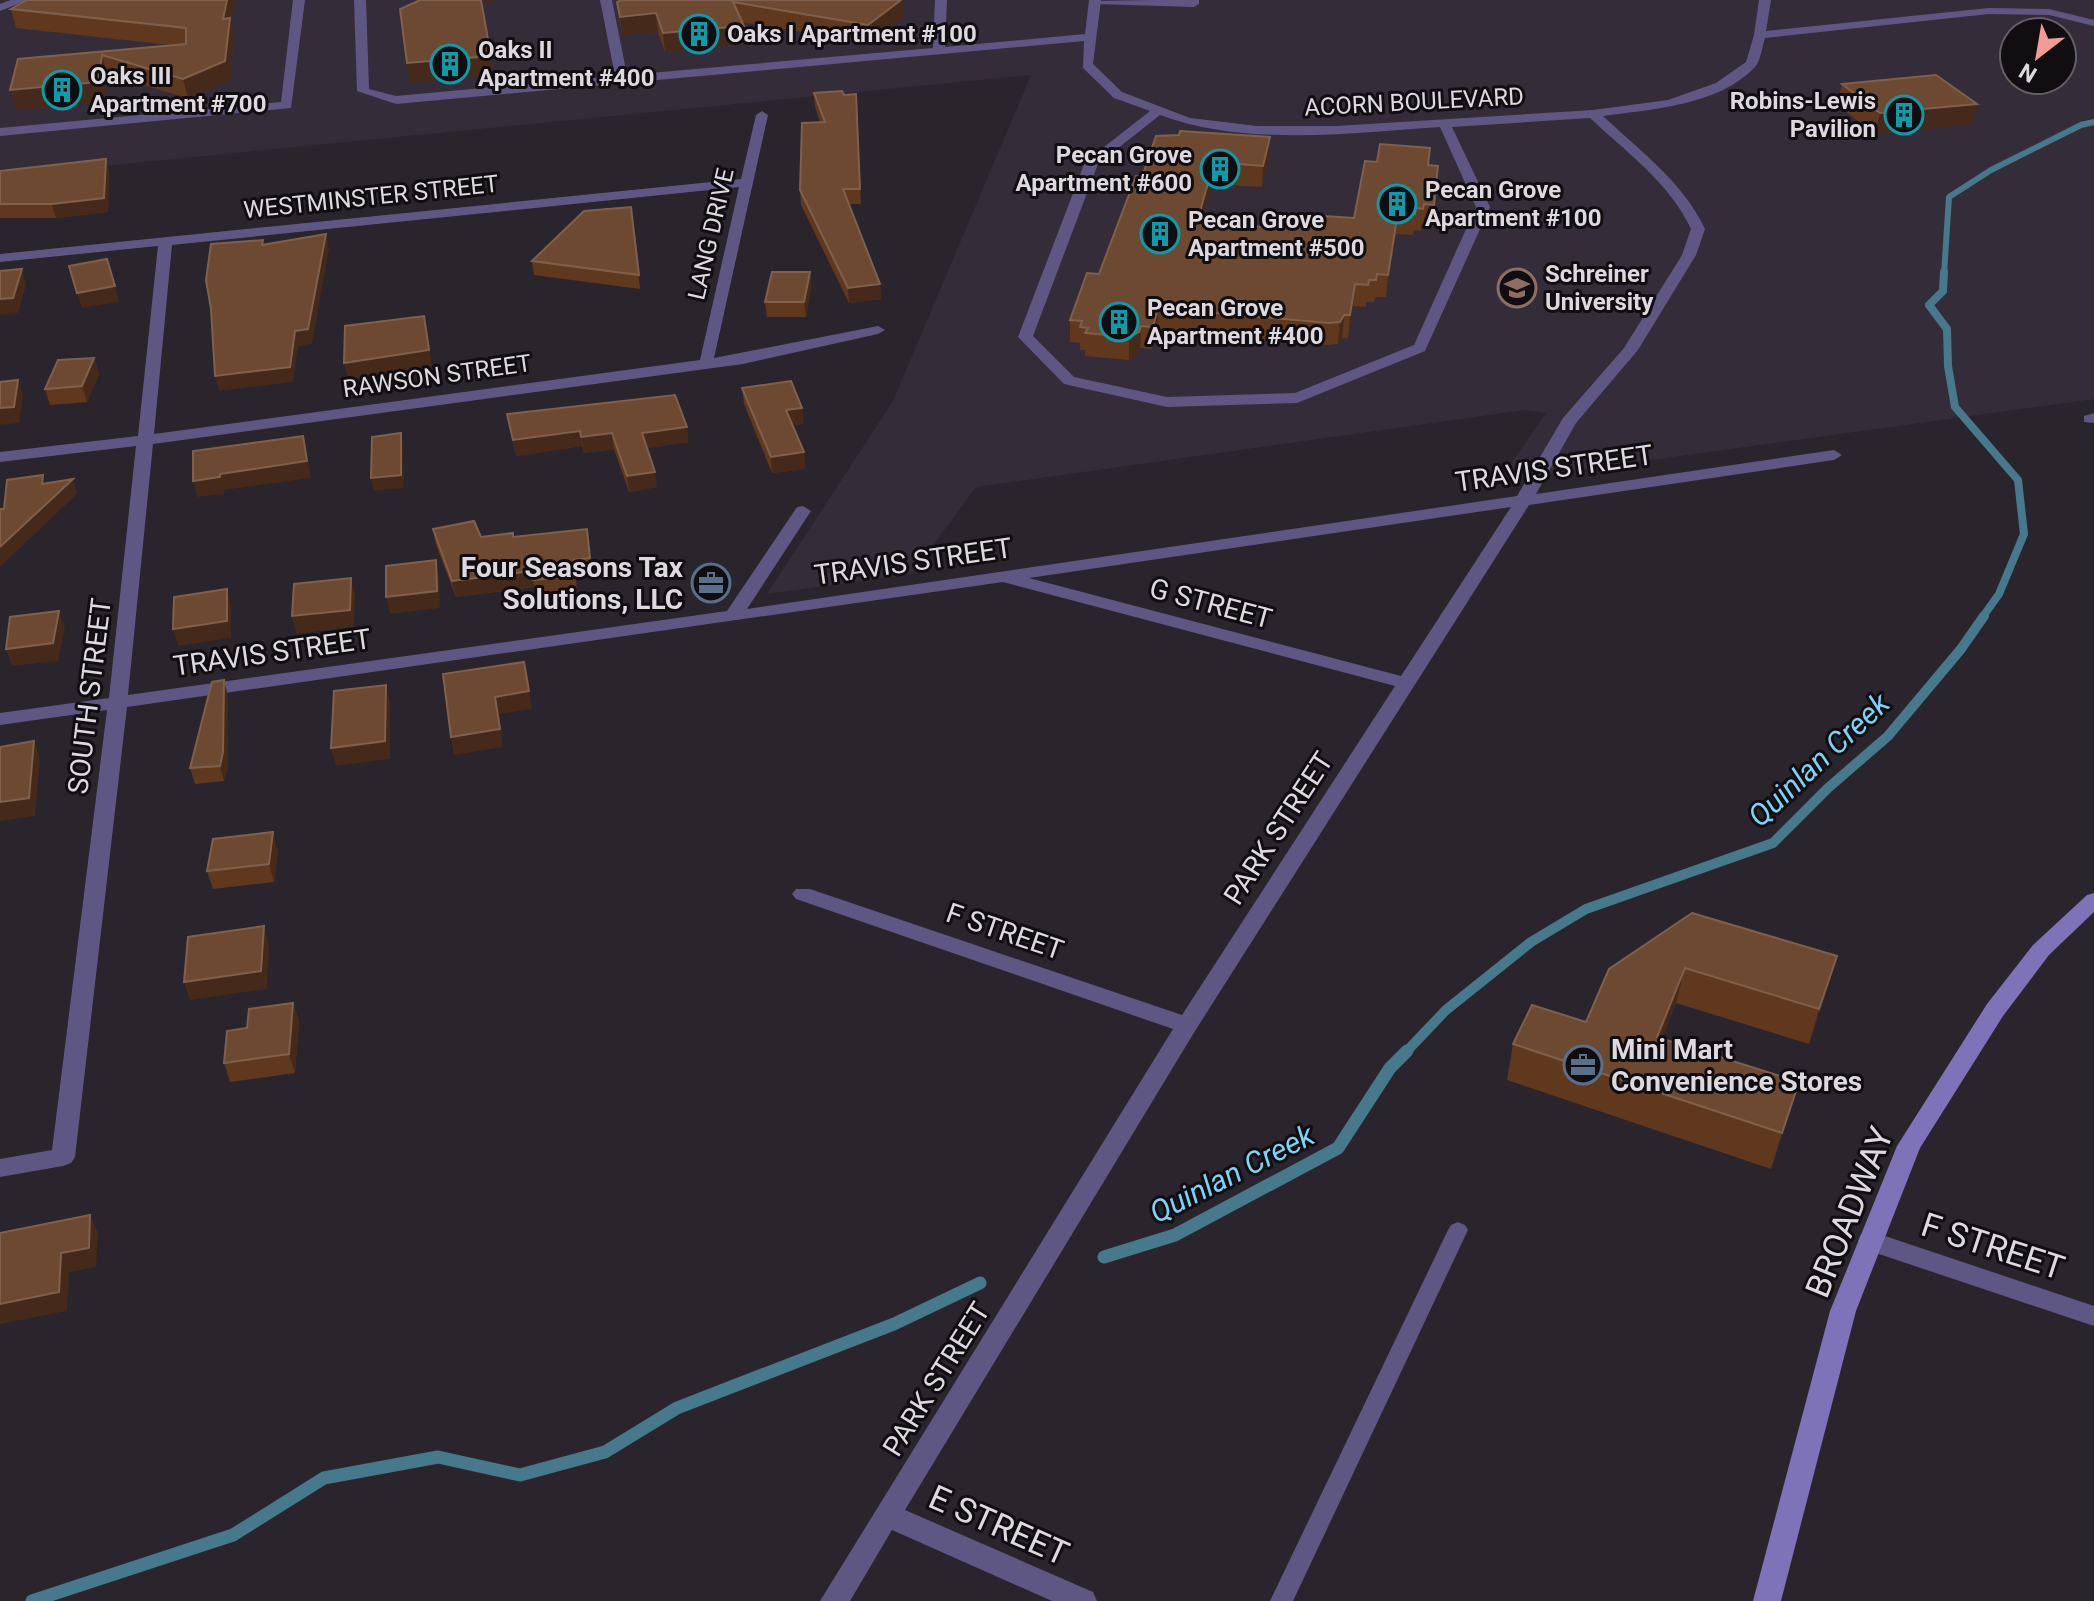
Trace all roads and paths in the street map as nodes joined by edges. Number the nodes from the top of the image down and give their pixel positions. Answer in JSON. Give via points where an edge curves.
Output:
{"nodes":[{"id":1,"x":22,"y":0,"type":"edge"},
{"id":2,"x":299,"y":0,"type":"edge"},
{"id":3,"x":360,"y":0,"type":"edge"},
{"id":4,"x":606,"y":0,"type":"edge"},
{"id":5,"x":941,"y":0,"type":"edge"},
{"id":6,"x":1095,"y":0,"type":"edge"},
{"id":7,"x":1194,"y":0,"type":"edge"},
{"id":8,"x":1765,"y":0,"type":"edge"},
{"id":9,"x":1141,"y":1,"type":"edge"},
{"id":10,"x":0,"y":8,"type":"edge"},
{"id":11,"x":2094,"y":23,"type":"edge"},
{"id":12,"x":1760,"y":35,"type":"junction"},
{"id":13,"x":1089,"y":37,"type":"junction"},
{"id":14,"x":939,"y":51,"type":"junction"},
{"id":15,"x":622,"y":80,"type":"junction"},
{"id":16,"x":1159,"y":110,"type":"junction"},
{"id":17,"x":1593,"y":114,"type":"junction"},
{"id":18,"x":762,"y":115,"type":"dead end"},
{"id":19,"x":1444,"y":123,"type":"junction"},
{"id":20,"x":0,"y":132,"type":"edge"},
{"id":21,"x":746,"y":182,"type":"junction"},
{"id":22,"x":166,"y":240,"type":"junction"},
{"id":23,"x":0,"y":258,"type":"edge"},
{"id":24,"x":878,"y":330,"type":"dead end"},
{"id":25,"x":709,"y":363,"type":"junction"},
{"id":26,"x":146,"y":440,"type":"junction"},
{"id":27,"x":1834,"y":455,"type":"dead end"},
{"id":28,"x":0,"y":457,"type":"edge"},
{"id":29,"x":1523,"y":501,"type":"junction"},
{"id":30,"x":803,"y":511,"type":"dead end"},
{"id":31,"x":1001,"y":576,"type":"junction"},
{"id":32,"x":733,"y":616,"type":"junction"},
{"id":33,"x":1406,"y":683,"type":"junction"},
{"id":34,"x":117,"y":702,"type":"junction"},
{"id":35,"x":0,"y":719,"type":"edge"},
{"id":36,"x":803,"y":894,"type":"dead end"},
{"id":37,"x":2094,"y":900,"type":"edge"},
{"id":38,"x":1187,"y":1025,"type":"junction"},
{"id":39,"x":0,"y":1168,"type":"edge"},
{"id":40,"x":1458,"y":1230,"type":"dead end"},
{"id":41,"x":1870,"y":1241,"type":"junction"},
{"id":42,"x":2094,"y":1316,"type":"edge"},
{"id":43,"x":887,"y":1515,"type":"junction"},
{"id":44,"x":834,"y":1601,"type":"edge"},
{"id":45,"x":1083,"y":1601,"type":"edge"},
{"id":46,"x":1281,"y":1601,"type":"edge"},
{"id":47,"x":1767,"y":1601,"type":"edge"}],
"edges":[{"from":1,"to":10,"type":"street"},
{"from":2,"to":20,"type":"street","via":[[287,105]]},
{"from":3,"to":15,"type":"street","via":[[363,91],[396,100]]},
{"from":4,"to":15,"type":"street"},
{"from":5,"to":14,"type":"street"},
{"from":6,"to":9,"type":"lane"},
{"from":6,"to":13,"type":"street","name":"ACORN BOULEVARD"},
{"from":7,"to":9,"type":"lane"},
{"from":8,"to":12,"type":"street","name":"ACORN BOULEVARD"},
{"from":11,"to":12,"type":"street","via":[[2049,12],[1989,11]]},
{"from":12,"to":17,"type":"street","name":"ACORN BOULEVARD","via":[[1751,64],[1720,86],[1670,103]]},
{"from":13,"to":14,"type":"street"},
{"from":13,"to":16,"type":"street","name":"ACORN BOULEVARD","via":[[1087,65],[1118,95]]},
{"from":14,"to":15,"type":"street"},
{"from":16,"to":19,"type":"street","name":"ACORN BOULEVARD","via":[[1188,121],[1257,130]]},
{"from":16,"to":19,"type":"street","via":[[1092,162],[1025,337],[1069,381],[1167,402],[1297,398],[1420,348],[1483,207]]},
{"from":17,"to":19,"type":"street","name":"ACORN BOULEVARD"},
{"from":17,"to":29,"type":"street","name":"PARK STREET","via":[[1683,202],[1696,222],[1697,238],[1630,350],[1569,421]]},
{"from":18,"to":21,"type":"street","name":"LANG DRIVE"},
{"from":21,"to":22,"type":"street","name":"WESTMINSTER STREET"},
{"from":21,"to":25,"type":"street","name":"LANG DRIVE","via":[[706,357]]},
{"from":22,"to":23,"type":"street","name":"WESTMINSTER STREET"},
{"from":22,"to":26,"type":"street","name":"SOUTH STREET"},
{"from":24,"to":25,"type":"street","name":"RAWSON STREET"},
{"from":25,"to":26,"type":"street","name":"RAWSON STREET"},
{"from":26,"to":28,"type":"street","name":"RAWSON STREET"},
{"from":26,"to":34,"type":"street","name":"SOUTH STREET"},
{"from":27,"to":29,"type":"street","name":"TRAVIS STREET"},
{"from":29,"to":31,"type":"street","name":"TRAVIS STREET"},
{"from":29,"to":33,"type":"street","name":"PARK STREET"},
{"from":30,"to":32,"type":"street"},
{"from":31,"to":32,"type":"street","name":"TRAVIS STREET"},
{"from":31,"to":33,"type":"street","name":"G STREET"},
{"from":32,"to":34,"type":"street","name":"TRAVIS STREET"},
{"from":33,"to":38,"type":"street","name":"PARK STREET"},
{"from":34,"to":35,"type":"street","name":"TRAVIS STREET"},
{"from":34,"to":39,"type":"street","name":"SOUTH STREET","via":[[63,1157]]},
{"from":36,"to":38,"type":"street","name":"F STREET"},
{"from":37,"to":41,"type":"main road","name":"BROADWAY","via":[[2041,950],[1954,1070],[1909,1146]]},
{"from":38,"to":43,"type":"street","name":"PARK STREET"},
{"from":40,"to":46,"type":"lane"},
{"from":41,"to":42,"type":"street","name":"F STREET"},
{"from":41,"to":47,"type":"main road","name":"BROADWAY","via":[[1843,1311]]},
{"from":43,"to":44,"type":"street","name":"PARK STREET"},
{"from":43,"to":45,"type":"street","name":"E STREET"}]}
